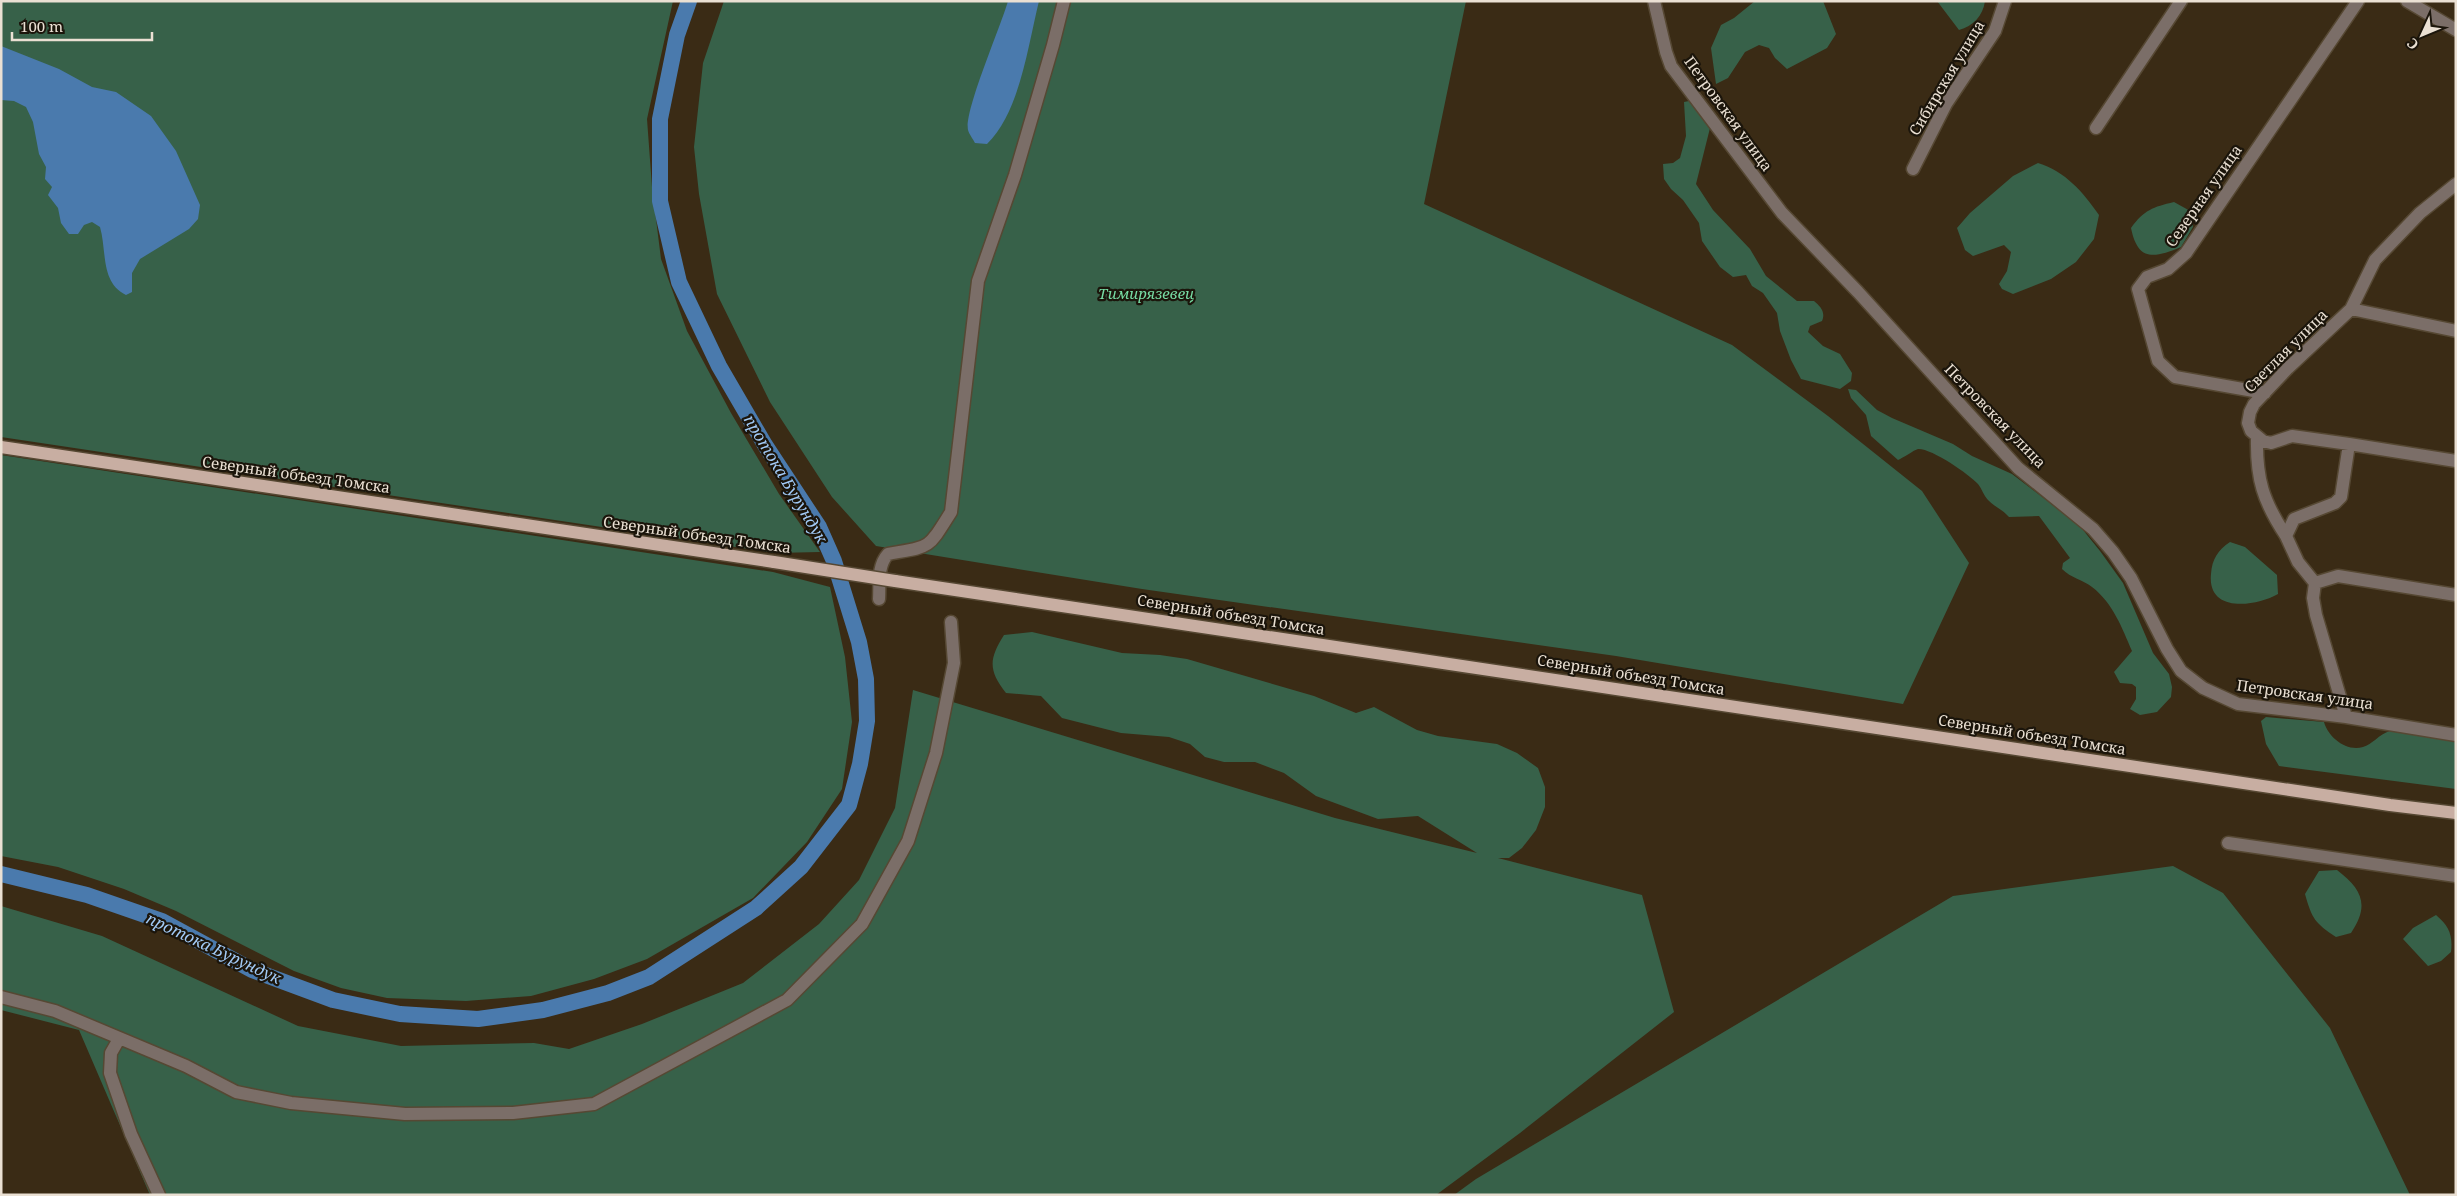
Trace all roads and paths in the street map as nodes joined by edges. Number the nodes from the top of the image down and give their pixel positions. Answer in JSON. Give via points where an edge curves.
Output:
{"nodes":[{"id":1,"x":1064,"y":1,"type":"edge"},
{"id":2,"x":1654,"y":1,"type":"edge"},
{"id":3,"x":2005,"y":1,"type":"edge"},
{"id":4,"x":2181,"y":1,"type":"edge"},
{"id":5,"x":2358,"y":1,"type":"edge"},
{"id":6,"x":2406,"y":1,"type":"edge"},
{"id":7,"x":2456,"y":30,"type":"edge"},
{"id":8,"x":2096,"y":128,"type":"dead end"},
{"id":9,"x":1913,"y":169,"type":"dead end"},
{"id":10,"x":2456,"y":184,"type":"edge"},
{"id":11,"x":2450,"y":193,"type":"edge"},
{"id":12,"x":2351,"y":310,"type":"junction"},
{"id":13,"x":2456,"y":331,"type":"edge"},
{"id":14,"x":2265,"y":393,"type":"junction"},
{"id":15,"x":2257,"y":438,"type":"junction"},
{"id":16,"x":2349,"y":444,"type":"junction"},
{"id":17,"x":1,"y":447,"type":"edge"},
{"id":18,"x":2456,"y":461,"type":"edge"},
{"id":19,"x":2286,"y":536,"type":"junction"},
{"id":20,"x":2315,"y":583,"type":"junction"},
{"id":21,"x":2456,"y":595,"type":"edge"},
{"id":22,"x":879,"y":599,"type":"dead end"},
{"id":23,"x":951,"y":622,"type":"dead end"},
{"id":24,"x":2346,"y":717,"type":"junction"},
{"id":25,"x":2456,"y":735,"type":"edge"},
{"id":26,"x":2456,"y":813,"type":"edge"},
{"id":27,"x":2228,"y":844,"type":"dead end"},
{"id":28,"x":2456,"y":876,"type":"edge"},
{"id":29,"x":1,"y":997,"type":"edge"},
{"id":30,"x":119,"y":1039,"type":"junction"},
{"id":31,"x":159,"y":1195,"type":"edge"}],
"edges":[{"from":1,"to":22,"type":"street","via":[[1017,166],[978,282],[951,512],[925,548],[888,554],[884,558]]},
{"from":2,"to":24,"type":"street","name":"Петровская улица","via":[[1671,66],[1782,213],[2018,468],[2093,529],[2113,552],[2131,578],[2180,671],[2203,688],[2238,704]]},
{"from":3,"to":9,"type":"street","name":"Сибирская улица","via":[[1995,31],[1946,104]]},
{"from":4,"to":8,"type":"street"},
{"from":5,"to":14,"type":"street","name":"Северная улица","via":[[2186,253],[2168,269],[2147,277],[2138,289],[2158,361],[2166,371],[2175,377]]},
{"from":6,"to":7,"type":"street"},
{"from":10,"to":11,"type":"street","name":"Светлая улица"},
{"from":11,"to":12,"type":"street","name":"Светлая улица","via":[[2402,231],[2375,260]]},
{"from":12,"to":13,"type":"street"},
{"from":12,"to":14,"type":"street","name":"Светлая улица"},
{"from":14,"to":15,"type":"street","name":"Светлая улица","via":[[2254,404],[2248,423]]},
{"from":15,"to":16,"type":"street","via":[[2271,443],[2292,436]]},
{"from":15,"to":19,"type":"street","via":[[2256,467],[2262,490],[2271,514]]},
{"from":16,"to":18,"type":"street"},
{"from":16,"to":19,"type":"street","via":[[2341,496],[2335,503],[2294,520]]},
{"from":17,"to":26,"type":"main road","name":"Северный объезд Томска","bridge":true},
{"from":19,"to":20,"type":"street","via":[[2298,562]]},
{"from":20,"to":21,"type":"street","via":[[2338,576]]},
{"from":20,"to":24,"type":"street","via":[[2316,615]]},
{"from":23,"to":30,"type":"street","via":[[954,663],[936,753],[908,841],[862,924],[787,1000],[603,1100],[594,1104],[513,1114],[406,1114],[291,1103],[236,1092],[186,1066]]},
{"from":24,"to":25,"type":"street","name":"Петровская улица"},
{"from":27,"to":28,"type":"street"},
{"from":29,"to":30,"type":"street","via":[[55,1011]]},
{"from":30,"to":31,"type":"street","via":[[111,1053],[110,1074],[131,1134]]}]}
